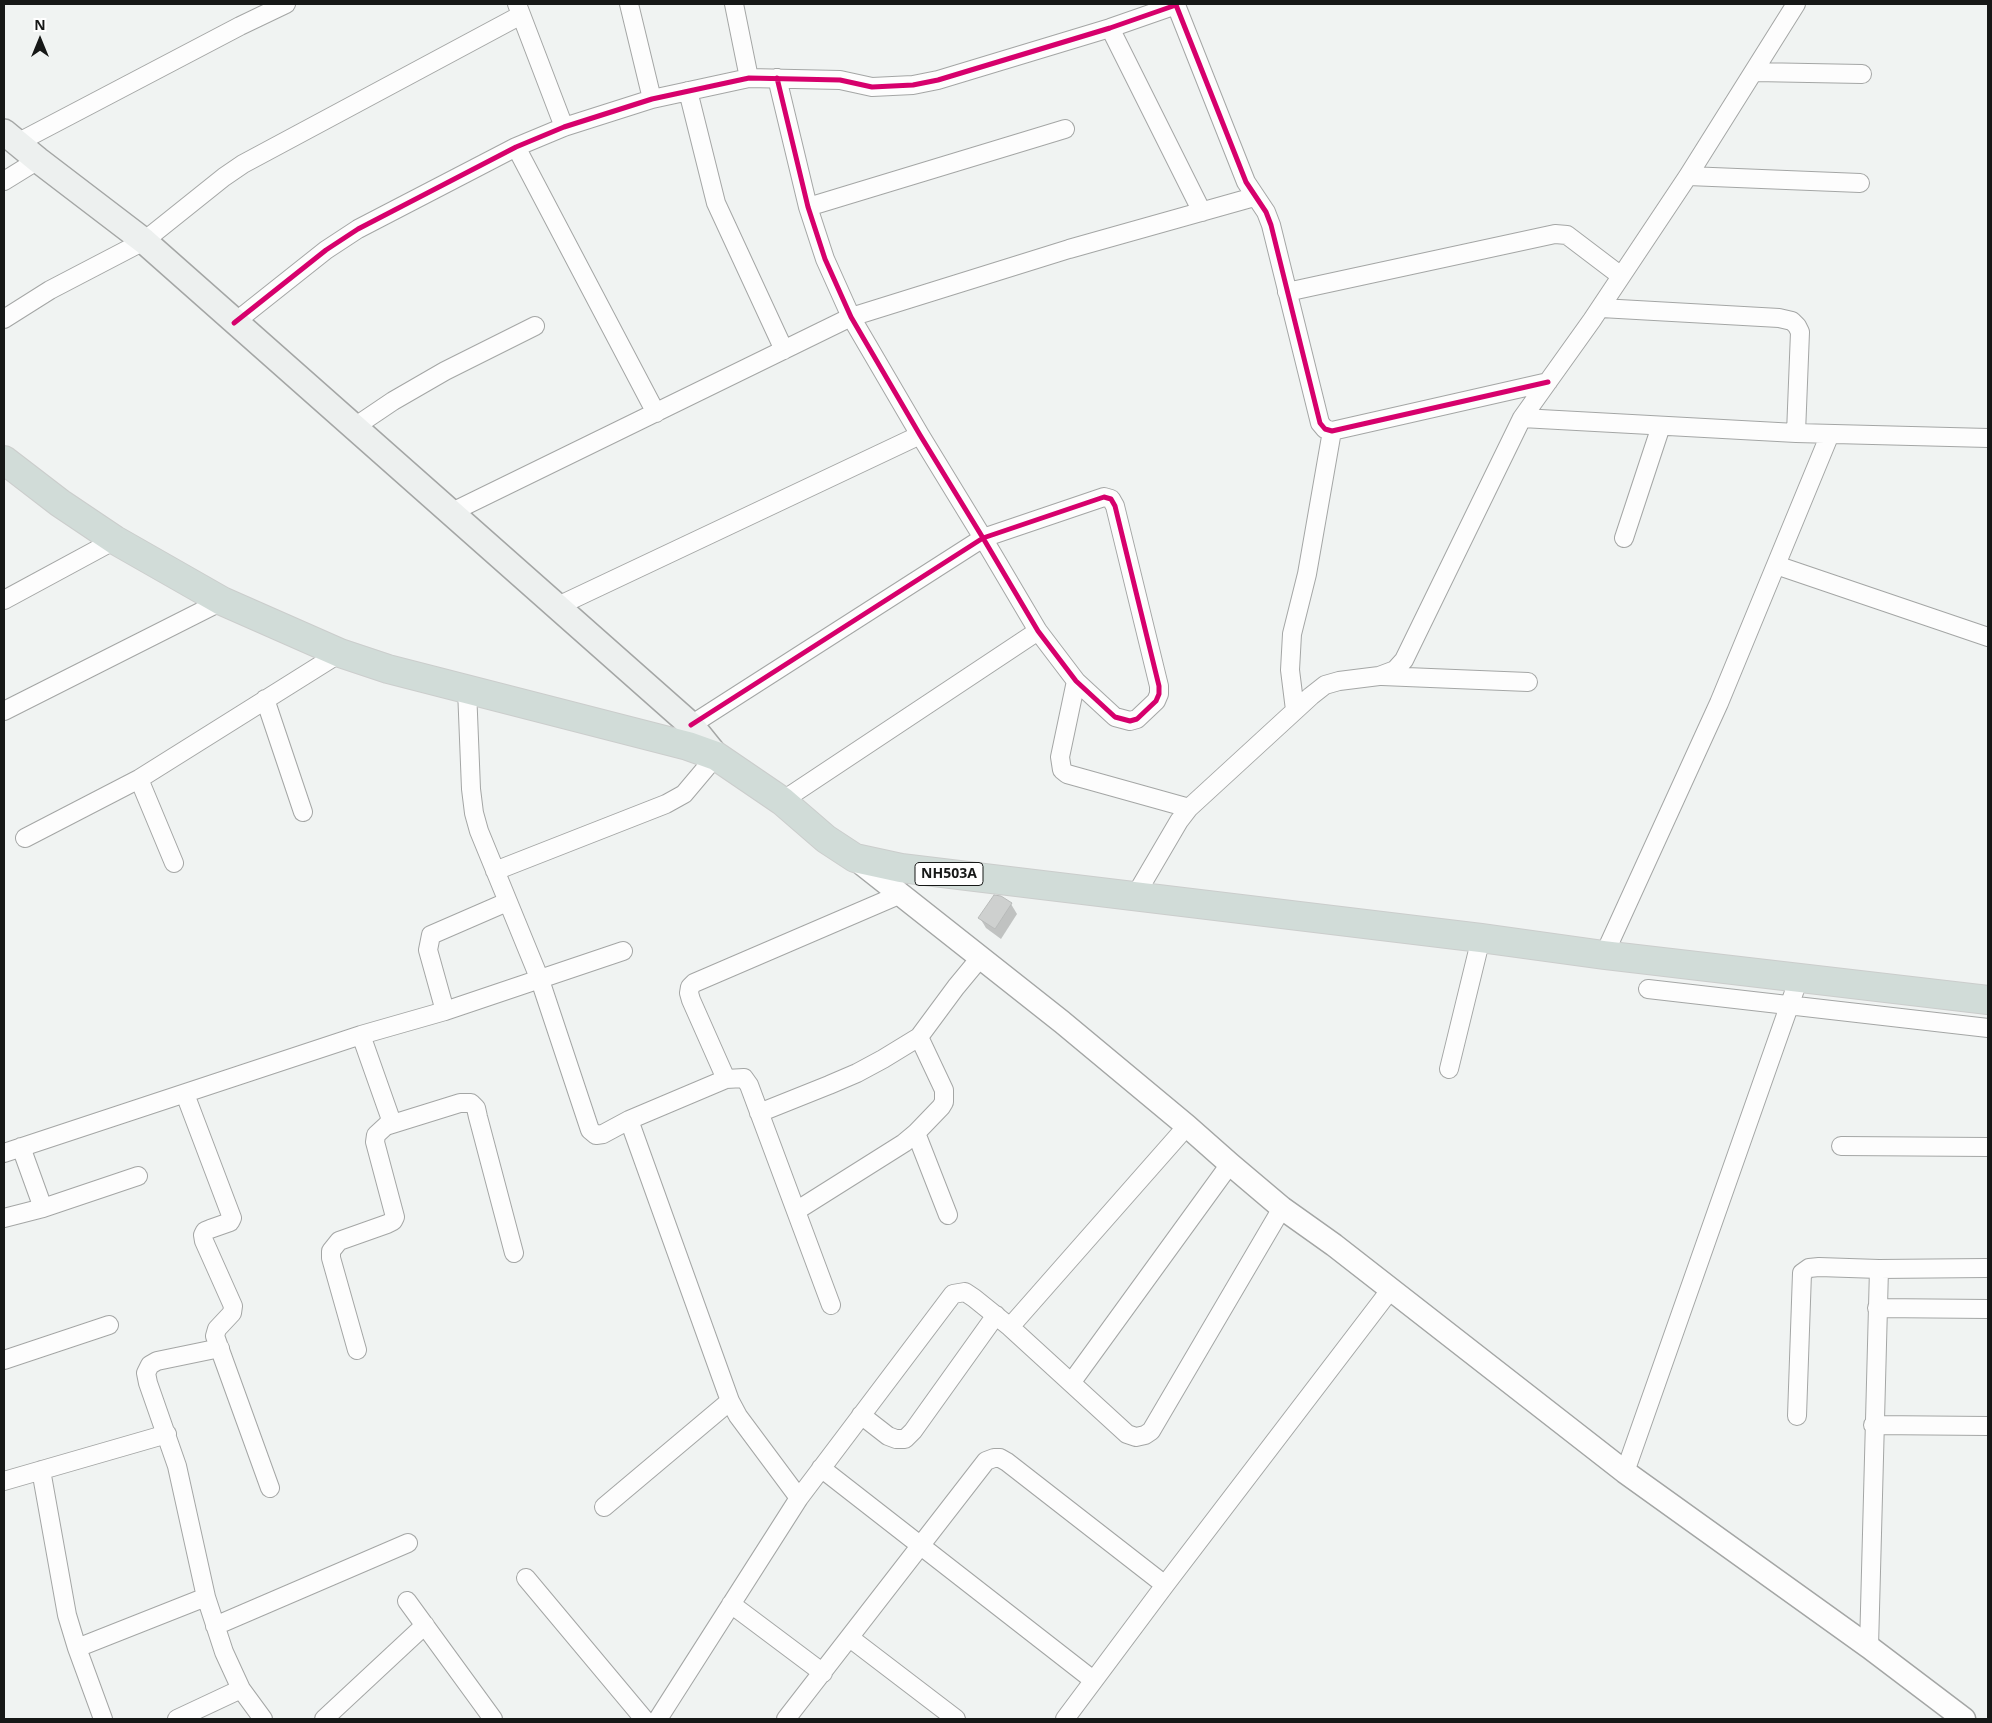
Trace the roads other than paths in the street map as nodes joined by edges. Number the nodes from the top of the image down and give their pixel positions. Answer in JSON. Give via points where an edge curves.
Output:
{"nodes":[{"id":1,"x":286,"y":4,"type":"edge"},
{"id":2,"x":629,"y":4,"type":"edge"},
{"id":3,"x":734,"y":4,"type":"edge"},
{"id":4,"x":1176,"y":4,"type":"edge"},
{"id":5,"x":1796,"y":4,"type":"edge"},
{"id":6,"x":519,"y":9,"type":"edge"},
{"id":7,"x":1110,"y":28,"type":"junction"},
{"id":8,"x":1755,"y":72,"type":"junction"},
{"id":9,"x":1862,"y":74,"type":"dead end"},
{"id":10,"x":749,"y":78,"type":"junction"},
{"id":11,"x":777,"y":78,"type":"junction"},
{"id":12,"x":688,"y":91,"type":"junction"},
{"id":13,"x":652,"y":99,"type":"junction"},
{"id":14,"x":564,"y":128,"type":"junction"},
{"id":15,"x":1065,"y":129,"type":"dead end"},
{"id":16,"x":10,"y":137,"type":"edge"},
{"id":17,"x":516,"y":147,"type":"junction"},
{"id":18,"x":38,"y":160,"type":"junction"},
{"id":19,"x":1688,"y":176,"type":"junction"},
{"id":20,"x":4,"y":181,"type":"edge"},
{"id":21,"x":1860,"y":183,"type":"dead end"},
{"id":22,"x":1254,"y":197,"type":"junction"},
{"id":23,"x":808,"y":207,"type":"junction"},
{"id":24,"x":1202,"y":212,"type":"junction"},
{"id":25,"x":144,"y":242,"type":"junction"},
{"id":26,"x":1621,"y":276,"type":"junction"},
{"id":27,"x":1287,"y":292,"type":"junction"},
{"id":28,"x":1601,"y":308,"type":"junction"},
{"id":29,"x":851,"y":317,"type":"junction"},
{"id":30,"x":4,"y":319,"type":"edge"},
{"id":31,"x":234,"y":323,"type":"junction"},
{"id":32,"x":535,"y":326,"type":"dead end"},
{"id":33,"x":784,"y":350,"type":"junction"},
{"id":34,"x":1548,"y":382,"type":"junction"},
{"id":35,"x":656,"y":413,"type":"junction"},
{"id":36,"x":1522,"y":418,"type":"junction"},
{"id":37,"x":1660,"y":426,"type":"junction"},
{"id":38,"x":353,"y":428,"type":"junction"},
{"id":39,"x":1332,"y":431,"type":"junction"},
{"id":40,"x":1796,"y":434,"type":"junction"},
{"id":41,"x":1830,"y":434,"type":"junction"},
{"id":42,"x":920,"y":435,"type":"junction"},
{"id":43,"x":1988,"y":438,"type":"edge"},
{"id":44,"x":6,"y":463,"type":"edge"},
{"id":45,"x":450,"y":513,"type":"junction"},
{"id":46,"x":984,"y":538,"type":"junction"},
{"id":47,"x":1624,"y":538,"type":"dead end"},
{"id":48,"x":114,"y":540,"type":"junction"},
{"id":49,"x":1776,"y":565,"type":"junction"},
{"id":50,"x":4,"y":600,"type":"edge"},
{"id":51,"x":222,"y":601,"type":"junction"},
{"id":52,"x":558,"y":606,"type":"junction"},
{"id":53,"x":1038,"y":631,"type":"junction"},
{"id":54,"x":1988,"y":637,"type":"edge"},
{"id":55,"x":340,"y":653,"type":"junction"},
{"id":56,"x":1379,"y":676,"type":"junction"},
{"id":57,"x":1076,"y":681,"type":"junction"},
{"id":58,"x":1528,"y":682,"type":"dead end"},
{"id":59,"x":466,"y":689,"type":"junction"},
{"id":60,"x":265,"y":699,"type":"junction"},
{"id":61,"x":1295,"y":710,"type":"junction"},
{"id":62,"x":4,"y":711,"type":"edge"},
{"id":63,"x":690,"y":725,"type":"junction"},
{"id":64,"x":716,"y":756,"type":"junction"},
{"id":65,"x":139,"y":779,"type":"junction"},
{"id":66,"x":782,"y":801,"type":"junction"},
{"id":67,"x":1189,"y":808,"type":"junction"},
{"id":68,"x":303,"y":812,"type":"dead end"},
{"id":69,"x":25,"y":838,"type":"dead end"},
{"id":70,"x":855,"y":858,"type":"junction"},
{"id":71,"x":174,"y":863,"type":"dead end"},
{"id":72,"x":495,"y":871,"type":"junction"},
{"id":73,"x":901,"y":894,"type":"junction"},
{"id":74,"x":1135,"y":896,"type":"junction"},
{"id":75,"x":507,"y":902,"type":"junction"},
{"id":76,"x":1481,"y":938,"type":"junction"},
{"id":77,"x":623,"y":951,"type":"dead end"},
{"id":78,"x":1604,"y":955,"type":"junction"},
{"id":79,"x":980,"y":958,"type":"junction"},
{"id":80,"x":1799,"y":978,"type":"junction"},
{"id":81,"x":540,"y":980,"type":"junction"},
{"id":82,"x":1648,"y":989,"type":"dead end"},
{"id":83,"x":1988,"y":1000,"type":"edge"},
{"id":84,"x":1789,"y":1006,"type":"junction"},
{"id":85,"x":445,"y":1011,"type":"junction"},
{"id":86,"x":1988,"y":1028,"type":"edge"},
{"id":87,"x":361,"y":1035,"type":"junction"},
{"id":88,"x":919,"y":1037,"type":"junction"},
{"id":89,"x":1449,"y":1069,"type":"dead end"},
{"id":90,"x":726,"y":1079,"type":"junction"},
{"id":91,"x":185,"y":1094,"type":"junction"},
{"id":92,"x":759,"y":1113,"type":"junction"},
{"id":93,"x":629,"y":1120,"type":"junction"},
{"id":94,"x":386,"y":1126,"type":"junction"},
{"id":95,"x":1187,"y":1126,"type":"junction"},
{"id":96,"x":916,"y":1133,"type":"junction"},
{"id":97,"x":1841,"y":1146,"type":"dead end"},
{"id":98,"x":21,"y":1147,"type":"junction"},
{"id":99,"x":1988,"y":1147,"type":"edge"},
{"id":100,"x":4,"y":1153,"type":"edge"},
{"id":101,"x":1230,"y":1164,"type":"junction"},
{"id":102,"x":138,"y":1176,"type":"dead end"},
{"id":103,"x":43,"y":1208,"type":"junction"},
{"id":104,"x":1282,"y":1208,"type":"junction"},
{"id":105,"x":796,"y":1211,"type":"junction"},
{"id":106,"x":948,"y":1215,"type":"dead end"},
{"id":107,"x":4,"y":1218,"type":"edge"},
{"id":108,"x":514,"y":1253,"type":"dead end"},
{"id":109,"x":1986,"y":1268,"type":"dead end"},
{"id":110,"x":1879,"y":1269,"type":"junction"},
{"id":111,"x":1391,"y":1290,"type":"junction"},
{"id":112,"x":831,"y":1305,"type":"dead end"},
{"id":113,"x":1877,"y":1308,"type":"junction"},
{"id":114,"x":1988,"y":1309,"type":"edge"},
{"id":115,"x":996,"y":1316,"type":"junction"},
{"id":116,"x":109,"y":1325,"type":"dead end"},
{"id":117,"x":1010,"y":1327,"type":"junction"},
{"id":118,"x":220,"y":1348,"type":"junction"},
{"id":119,"x":357,"y":1350,"type":"dead end"},
{"id":120,"x":4,"y":1360,"type":"edge"},
{"id":121,"x":1071,"y":1383,"type":"junction"},
{"id":122,"x":730,"y":1401,"type":"junction"},
{"id":123,"x":861,"y":1415,"type":"junction"},
{"id":124,"x":1797,"y":1416,"type":"dead end"},
{"id":125,"x":1874,"y":1425,"type":"junction"},
{"id":126,"x":1988,"y":1426,"type":"edge"},
{"id":127,"x":167,"y":1434,"type":"junction"},
{"id":128,"x":821,"y":1468,"type":"junction"},
{"id":129,"x":42,"y":1470,"type":"junction"},
{"id":130,"x":1625,"y":1472,"type":"junction"},
{"id":131,"x":4,"y":1481,"type":"edge"},
{"id":132,"x":270,"y":1488,"type":"dead end"},
{"id":133,"x":799,"y":1498,"type":"junction"},
{"id":134,"x":604,"y":1507,"type":"dead end"},
{"id":135,"x":408,"y":1544,"type":"dead end"},
{"id":136,"x":920,"y":1546,"type":"junction"},
{"id":137,"x":526,"y":1578,"type":"dead end"},
{"id":138,"x":1165,"y":1585,"type":"junction"},
{"id":139,"x":206,"y":1597,"type":"junction"},
{"id":140,"x":407,"y":1601,"type":"dead end"},
{"id":141,"x":732,"y":1604,"type":"junction"},
{"id":142,"x":424,"y":1625,"type":"junction"},
{"id":143,"x":215,"y":1626,"type":"junction"},
{"id":144,"x":850,"y":1638,"type":"junction"},
{"id":145,"x":1868,"y":1647,"type":"junction"},
{"id":146,"x":77,"y":1648,"type":"junction"},
{"id":147,"x":823,"y":1673,"type":"junction"},
{"id":148,"x":1093,"y":1680,"type":"junction"},
{"id":149,"x":241,"y":1689,"type":"junction"},
{"id":150,"x":103,"y":1719,"type":"edge"},
{"id":151,"x":177,"y":1719,"type":"edge"},
{"id":152,"x":263,"y":1719,"type":"edge"},
{"id":153,"x":324,"y":1719,"type":"edge"},
{"id":154,"x":493,"y":1719,"type":"edge"},
{"id":155,"x":644,"y":1719,"type":"edge"},
{"id":156,"x":658,"y":1719,"type":"edge"},
{"id":157,"x":786,"y":1719,"type":"edge"},
{"id":158,"x":956,"y":1719,"type":"edge"},
{"id":159,"x":1065,"y":1719,"type":"edge"},
{"id":160,"x":1964,"y":1719,"type":"edge"}],
"edges":[{"from":1,"to":16,"type":"street"},
{"from":2,"to":13,"type":"street"},
{"from":3,"to":10,"type":"street"},
{"from":4,"to":7,"type":"street"},
{"from":4,"to":22,"type":"street"},
{"from":5,"to":8,"type":"street"},
{"from":6,"to":14,"type":"street"},
{"from":6,"to":25,"type":"street","via":[[243,164]]},
{"from":7,"to":11,"type":"street","via":[[913,85],[872,87],[840,80]]},
{"from":7,"to":24,"type":"street"},
{"from":8,"to":9,"type":"street"},
{"from":8,"to":19,"type":"street"},
{"from":10,"to":11,"type":"street"},
{"from":10,"to":12,"type":"street"},
{"from":11,"to":23,"type":"street"},
{"from":12,"to":13,"type":"street"},
{"from":12,"to":33,"type":"street","via":[[716,203]]},
{"from":13,"to":14,"type":"street"},
{"from":14,"to":17,"type":"street"},
{"from":15,"to":23,"type":"street"},
{"from":16,"to":18,"type":"main road"},
{"from":17,"to":31,"type":"street","via":[[358,229],[326,250]]},
{"from":17,"to":35,"type":"street"},
{"from":18,"to":20,"type":"street"},
{"from":18,"to":25,"type":"main road"},
{"from":19,"to":21,"type":"street"},
{"from":19,"to":26,"type":"street"},
{"from":22,"to":24,"type":"street"},
{"from":22,"to":27,"type":"street","via":[[1271,225]]},
{"from":23,"to":29,"type":"street"},
{"from":24,"to":29,"type":"street","via":[[1069,249]]},
{"from":25,"to":30,"type":"street","via":[[50,290]]},
{"from":25,"to":31,"type":"main road"},
{"from":26,"to":27,"type":"street","via":[[1567,235],[1555,234]]},
{"from":26,"to":28,"type":"street"},
{"from":27,"to":39,"type":"street","via":[[1320,424]]},
{"from":28,"to":34,"type":"street"},
{"from":28,"to":40,"type":"street","via":[[1792,321],[1800,332]]},
{"from":29,"to":33,"type":"street"},
{"from":29,"to":42,"type":"street"},
{"from":31,"to":38,"type":"main road"},
{"from":32,"to":38,"type":"street","via":[[436,376]]},
{"from":33,"to":35,"type":"street"},
{"from":34,"to":36,"type":"street"},
{"from":34,"to":39,"type":"street"},
{"from":35,"to":45,"type":"street"},
{"from":36,"to":37,"type":"street"},
{"from":36,"to":56,"type":"street","via":[[1404,660],[1394,670]]},
{"from":37,"to":40,"type":"street"},
{"from":37,"to":47,"type":"street"},
{"from":38,"to":45,"type":"main road"},
{"from":39,"to":61,"type":"street","via":[[1307,574],[1291,642],[1290,670]]},
{"from":40,"to":41,"type":"street"},
{"from":41,"to":43,"type":"street"},
{"from":41,"to":49,"type":"street"},
{"from":42,"to":46,"type":"street"},
{"from":42,"to":52,"type":"street"},
{"from":44,"to":48,"type":"highway","number":"NH503A"},
{"from":45,"to":52,"type":"main road"},
{"from":46,"to":53,"type":"street"},
{"from":46,"to":57,"type":"street","via":[[1095,499],[1111,499],[1159,694],[1137,719],[1123,720],[1115,717]]},
{"from":46,"to":63,"type":"street"},
{"from":48,"to":50,"type":"street"},
{"from":48,"to":51,"type":"highway","number":"NH503A"},
{"from":49,"to":54,"type":"street"},
{"from":49,"to":78,"type":"street","via":[[1719,703]]},
{"from":51,"to":55,"type":"highway","number":"NH503A"},
{"from":51,"to":62,"type":"street"},
{"from":52,"to":63,"type":"main road"},
{"from":53,"to":57,"type":"street"},
{"from":53,"to":66,"type":"street"},
{"from":55,"to":59,"type":"highway","number":"NH503A"},
{"from":55,"to":60,"type":"street"},
{"from":56,"to":58,"type":"street"},
{"from":56,"to":61,"type":"street","via":[[1325,685]]},
{"from":57,"to":67,"type":"street","via":[[1060,757],[1062,770]]},
{"from":59,"to":64,"type":"highway","number":"NH503A","via":[[681,744]]},
{"from":59,"to":72,"type":"street","via":[[474,813]]},
{"from":60,"to":65,"type":"street"},
{"from":60,"to":68,"type":"street"},
{"from":61,"to":67,"type":"street"},
{"from":63,"to":64,"type":"main road"},
{"from":64,"to":66,"type":"highway","number":"NH503A"},
{"from":64,"to":72,"type":"street","via":[[684,794],[666,804]]},
{"from":65,"to":69,"type":"street"},
{"from":65,"to":71,"type":"street"},
{"from":66,"to":70,"type":"highway","number":"NH503A","via":[[826,839]]},
{"from":67,"to":74,"type":"street"},
{"from":70,"to":73,"type":"street"},
{"from":70,"to":74,"type":"highway","number":"NH503A","via":[[901,868]]},
{"from":72,"to":75,"type":"street"},
{"from":73,"to":79,"type":"street"},
{"from":73,"to":90,"type":"street","via":[[690,987],[691,1000]]},
{"from":74,"to":76,"type":"highway","number":"NH503A"},
{"from":75,"to":81,"type":"street"},
{"from":75,"to":85,"type":"street","via":[[431,935],[428,950]]},
{"from":76,"to":78,"type":"highway","number":"NH503A"},
{"from":76,"to":89,"type":"street"},
{"from":77,"to":81,"type":"street"},
{"from":78,"to":80,"type":"highway","number":"NH503A"},
{"from":79,"to":88,"type":"street"},
{"from":79,"to":95,"type":"street"},
{"from":80,"to":83,"type":"highway","number":"NH503A"},
{"from":80,"to":84,"type":"street"},
{"from":81,"to":85,"type":"street"},
{"from":81,"to":93,"type":"street","via":[[590,1130],[596,1135],[603,1134]]},
{"from":82,"to":84,"type":"street"},
{"from":84,"to":86,"type":"street"},
{"from":84,"to":130,"type":"street"},
{"from":85,"to":87,"type":"street"},
{"from":87,"to":91,"type":"street"},
{"from":87,"to":94,"type":"street","via":[[390,1118]]},
{"from":88,"to":92,"type":"street","via":[[857,1073]]},
{"from":88,"to":96,"type":"street","via":[[945,1096],[941,1108]]},
{"from":90,"to":92,"type":"street","via":[[744,1078]]},
{"from":90,"to":93,"type":"street"},
{"from":91,"to":98,"type":"street"},
{"from":91,"to":118,"type":"street","via":[[232,1218],[203,1235],[233,1306],[232,1313],[217,1329],[215,1336]]},
{"from":92,"to":105,"type":"street"},
{"from":93,"to":122,"type":"street"},
{"from":94,"to":108,"type":"street","via":[[460,1103],[471,1103],[476,1108]]},
{"from":94,"to":119,"type":"street","via":[[379,1131],[374,1142],[395,1217],[393,1222],[339,1241],[330,1251]]},
{"from":95,"to":101,"type":"street"},
{"from":95,"to":117,"type":"street"},
{"from":96,"to":105,"type":"street"},
{"from":96,"to":106,"type":"street"},
{"from":97,"to":99,"type":"street"},
{"from":98,"to":100,"type":"street"},
{"from":98,"to":103,"type":"street"},
{"from":101,"to":104,"type":"street"},
{"from":101,"to":121,"type":"street"},
{"from":102,"to":103,"type":"street"},
{"from":103,"to":107,"type":"street"},
{"from":104,"to":111,"type":"street"},
{"from":104,"to":121,"type":"street","via":[[1151,1431],[1136,1437],[1127,1434]]},
{"from":105,"to":112,"type":"street"},
{"from":109,"to":110,"type":"street"},
{"from":110,"to":113,"type":"street"},
{"from":110,"to":124,"type":"street","via":[[1819,1267],[1809,1268],[1802,1274]]},
{"from":111,"to":130,"type":"street"},
{"from":111,"to":138,"type":"street"},
{"from":113,"to":114,"type":"street"},
{"from":113,"to":125,"type":"street"},
{"from":115,"to":117,"type":"street"},
{"from":115,"to":123,"type":"street","via":[[965,1292],[953,1294]]},
{"from":115,"to":123,"type":"street","via":[[905,1439],[888,1436]]},
{"from":116,"to":120,"type":"street"},
{"from":117,"to":121,"type":"street"},
{"from":118,"to":127,"type":"street","via":[[150,1365],[146,1373],[148,1383]]},
{"from":118,"to":132,"type":"street"},
{"from":122,"to":133,"type":"street"},
{"from":122,"to":134,"type":"street"},
{"from":123,"to":128,"type":"street"},
{"from":125,"to":126,"type":"street"},
{"from":125,"to":145,"type":"street"},
{"from":127,"to":129,"type":"street"},
{"from":127,"to":139,"type":"street"},
{"from":128,"to":133,"type":"street"},
{"from":128,"to":136,"type":"street"},
{"from":129,"to":131,"type":"street"},
{"from":129,"to":146,"type":"street","via":[[66,1607]]},
{"from":130,"to":145,"type":"street"},
{"from":133,"to":141,"type":"street"},
{"from":135,"to":143,"type":"street"},
{"from":136,"to":138,"type":"street","via":[[986,1461],[1000,1458]]},
{"from":136,"to":144,"type":"street"},
{"from":136,"to":148,"type":"street"},
{"from":137,"to":155,"type":"street"},
{"from":138,"to":148,"type":"street"},
{"from":139,"to":143,"type":"street"},
{"from":139,"to":146,"type":"street"},
{"from":140,"to":142,"type":"street"},
{"from":141,"to":147,"type":"street"},
{"from":141,"to":156,"type":"street"},
{"from":142,"to":153,"type":"street"},
{"from":142,"to":154,"type":"street"},
{"from":143,"to":149,"type":"street"},
{"from":144,"to":147,"type":"street"},
{"from":144,"to":158,"type":"street"},
{"from":145,"to":160,"type":"street"},
{"from":146,"to":150,"type":"street"},
{"from":147,"to":157,"type":"street"},
{"from":148,"to":159,"type":"street"},
{"from":149,"to":151,"type":"street"},
{"from":149,"to":152,"type":"street"}]}
